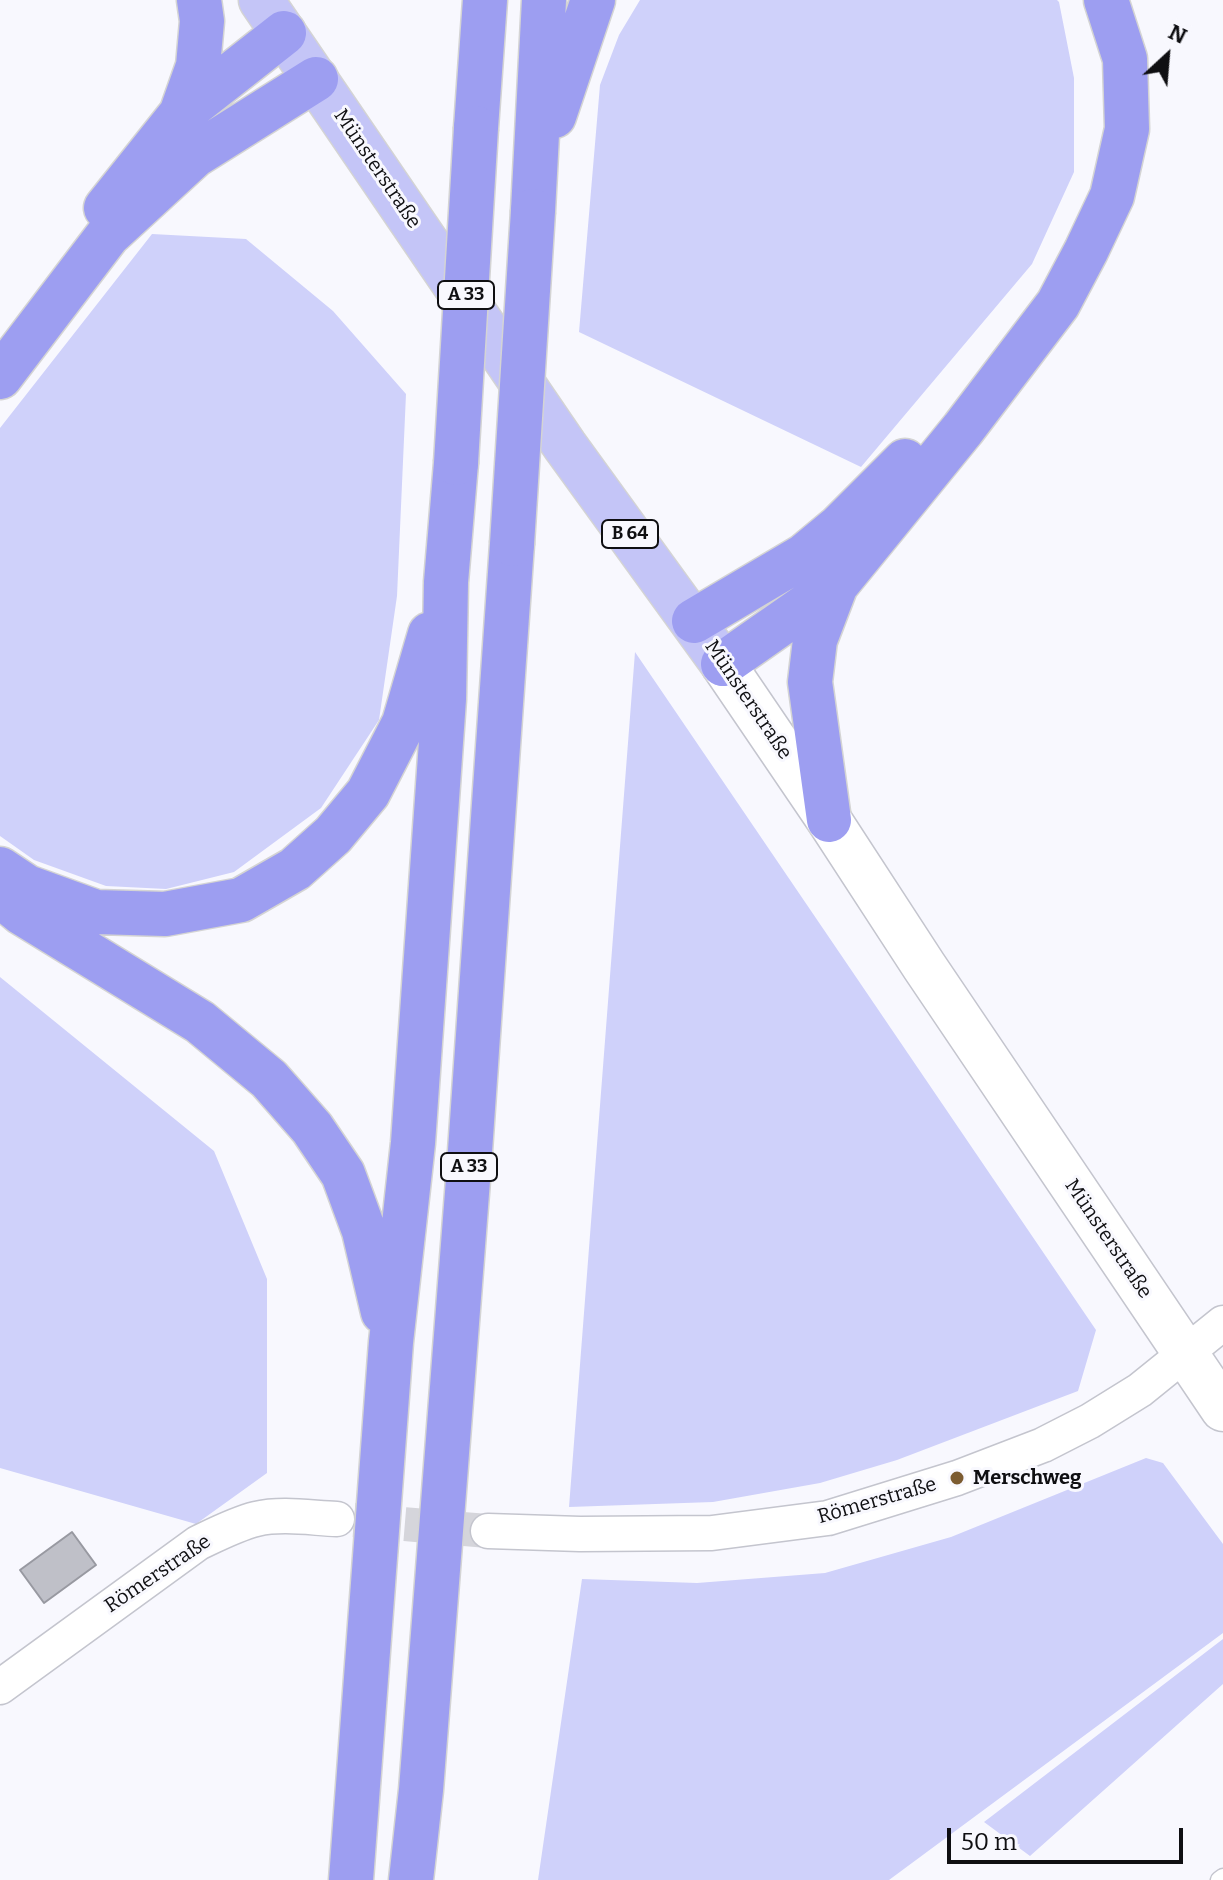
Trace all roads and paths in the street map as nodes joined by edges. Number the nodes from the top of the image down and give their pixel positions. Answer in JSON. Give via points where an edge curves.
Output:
{"nodes":[{"id":1,"x":199,"y":0,"type":"edge"},
{"id":2,"x":485,"y":0,"type":"edge"},
{"id":3,"x":544,"y":0,"type":"edge"},
{"id":4,"x":593,"y":0,"type":"edge"},
{"id":5,"x":1089,"y":0,"type":"edge"},
{"id":6,"x":1106,"y":0,"type":"edge"},
{"id":7,"x":272,"y":17,"type":"edge"},
{"id":8,"x":316,"y":79,"type":"junction"},
{"id":9,"x":181,"y":114,"type":"junction"},
{"id":10,"x":534,"y":195,"type":"junction"},
{"id":11,"x":0,"y":346,"type":"edge"},
{"id":12,"x":0,"y":377,"type":"edge"},
{"id":13,"x":446,"y":582,"type":"junction"},
{"id":14,"x":836,"y":585,"type":"junction"},
{"id":15,"x":694,"y":621,"type":"junction"},
{"id":16,"x":723,"y":664,"type":"junction"},
{"id":17,"x":829,"y":820,"type":"junction"},
{"id":18,"x":0,"y":869,"type":"edge"},
{"id":19,"x":0,"y":895,"type":"edge"},
{"id":20,"x":1223,"y":1323,"type":"edge"},
{"id":21,"x":391,"y":1342,"type":"junction"},
{"id":22,"x":1186,"y":1355,"type":"junction"},
{"id":23,"x":1223,"y":1409,"type":"edge"},
{"id":24,"x":337,"y":1519,"type":"tunnel mouth"},
{"id":25,"x":488,"y":1531,"type":"tunnel mouth"},
{"id":26,"x":0,"y":1687,"type":"edge"},
{"id":27,"x":351,"y":1880,"type":"edge"},
{"id":28,"x":411,"y":1880,"type":"edge"}],
"edges":[{"from":1,"to":9,"type":"highway","via":[[198,66]]},
{"from":2,"to":13,"type":"highway","number":"A 33","bridge":true},
{"from":3,"to":10,"type":"highway","number":"A 33"},
{"from":4,"to":10,"type":"highway"},
{"from":5,"to":15,"type":"highway","via":[[1111,59],[1112,124],[1098,191],[1045,292],[951,414],[839,527],[804,556]]},
{"from":6,"to":14,"type":"highway","via":[[1125,59],[1127,129],[1112,196],[1058,304]]},
{"from":7,"to":8,"type":"main road","name":"Münsterstraße","number":"B 64"},
{"from":7,"to":9,"type":"highway"},
{"from":8,"to":12,"type":"highway","via":[[195,155],[108,235]]},
{"from":8,"to":15,"type":"main road","name":"Münsterstraße","number":"B 64","via":[[565,446]]},
{"from":9,"to":11,"type":"highway"},
{"from":10,"to":28,"type":"highway","number":"A 33","bridge":true,"via":[[468,1180]]},
{"from":13,"to":18,"type":"highway","via":[[404,723],[368,793],[295,869],[241,900],[165,914],[96,912],[27,887]]},
{"from":13,"to":21,"type":"highway","number":"A 33","via":[[444,699],[414,1127]]},
{"from":14,"to":16,"type":"highway"},
{"from":14,"to":17,"type":"highway","via":[[815,640],[810,682]]},
{"from":15,"to":16,"type":"main road","name":"Münsterstraße"},
{"from":16,"to":17,"type":"main road","name":"Münsterstraße"},
{"from":17,"to":22,"type":"main road","name":"Münsterstraße"},
{"from":19,"to":21,"type":"highway","via":[[200,1022],[269,1079],[312,1128],[343,1174],[364,1231]]},
{"from":20,"to":22,"type":"street"},
{"from":21,"to":27,"type":"highway","number":"A 33"},
{"from":22,"to":23,"type":"main road","name":"Münsterstraße"},
{"from":22,"to":25,"type":"street","name":"Römerstraße","via":[[1127,1398],[1043,1445],[828,1518],[712,1533]]},
{"from":24,"to":26,"type":"street","name":"Römerstraße","via":[[257,1519],[198,1543]]}]}
